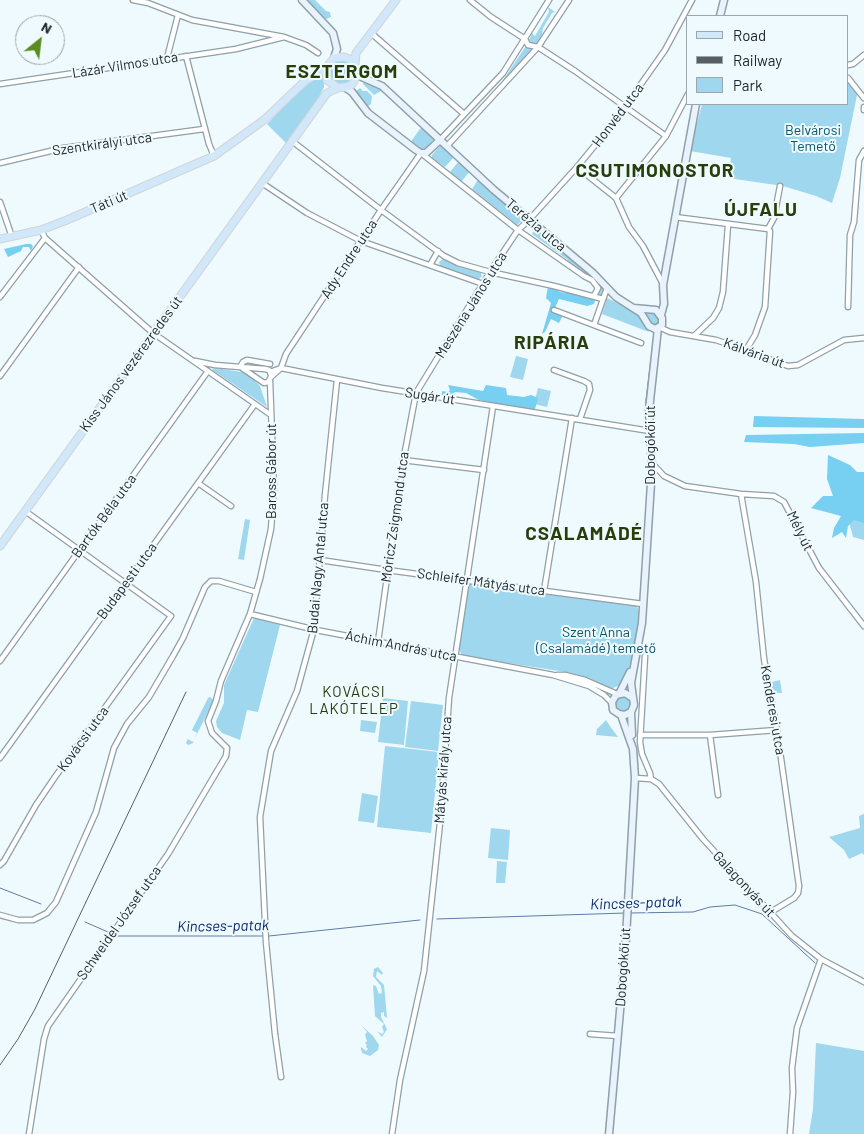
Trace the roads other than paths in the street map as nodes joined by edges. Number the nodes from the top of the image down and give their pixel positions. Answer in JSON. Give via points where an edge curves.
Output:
{"nodes":[{"id":1,"x":133,"y":0,"type":"edge"},
{"id":2,"x":302,"y":0,"type":"edge"},
{"id":3,"x":396,"y":0,"type":"edge"},
{"id":4,"x":470,"y":0,"type":"edge"},
{"id":5,"x":549,"y":0,"type":"edge"},
{"id":6,"x":569,"y":0,"type":"edge"},
{"id":7,"x":692,"y":0,"type":"edge"},
{"id":8,"x":724,"y":0,"type":"edge"},
{"id":9,"x":147,"y":1,"type":"edge"},
{"id":10,"x":178,"y":15,"type":"junction"},
{"id":11,"x":720,"y":15,"type":"edge"},
{"id":12,"x":371,"y":33,"type":"junction"},
{"id":13,"x":284,"y":37,"type":"junction"},
{"id":14,"x":524,"y":39,"type":"junction"},
{"id":15,"x":538,"y":47,"type":"junction"},
{"id":16,"x":337,"y":49,"type":"junction"},
{"id":17,"x":318,"y":53,"type":"dead end"},
{"id":18,"x":356,"y":53,"type":"junction"},
{"id":19,"x":864,"y":55,"type":"edge"},
{"id":20,"x":186,"y":56,"type":"junction"},
{"id":21,"x":346,"y":57,"type":"junction"},
{"id":22,"x":167,"y":58,"type":"junction"},
{"id":23,"x":334,"y":58,"type":"junction"},
{"id":24,"x":355,"y":64,"type":"junction"},
{"id":25,"x":849,"y":65,"type":"edge"},
{"id":26,"x":326,"y":68,"type":"junction"},
{"id":27,"x":318,"y":72,"type":"junction"},
{"id":28,"x":357,"y":75,"type":"junction"},
{"id":29,"x":327,"y":78,"type":"junction"},
{"id":30,"x":849,"y":79,"type":"edge"},
{"id":31,"x":0,"y":84,"type":"edge"},
{"id":32,"x":342,"y":88,"type":"junction"},
{"id":33,"x":327,"y":93,"type":"junction"},
{"id":34,"x":686,"y":98,"type":"edge"},
{"id":35,"x":864,"y":98,"type":"edge"},
{"id":36,"x":696,"y":105,"type":"edge"},
{"id":37,"x":625,"y":108,"type":"junction"},
{"id":38,"x":464,"y":114,"type":"junction"},
{"id":39,"x":204,"y":129,"type":"junction"},
{"id":40,"x":666,"y":136,"type":"junction"},
{"id":41,"x":440,"y":140,"type":"junction"},
{"id":42,"x":292,"y":141,"type":"junction"},
{"id":43,"x":447,"y":146,"type":"junction"},
{"id":44,"x":864,"y":151,"type":"edge"},
{"id":45,"x":421,"y":153,"type":"junction"},
{"id":46,"x":214,"y":156,"type":"junction"},
{"id":47,"x":0,"y":163,"type":"edge"},
{"id":48,"x":577,"y":167,"type":"junction"},
{"id":49,"x":262,"y":183,"type":"junction"},
{"id":50,"x":780,"y":186,"type":"dead end"},
{"id":51,"x":616,"y":198,"type":"junction"},
{"id":52,"x":0,"y":202,"type":"edge"},
{"id":53,"x":381,"y":210,"type":"junction"},
{"id":54,"x":675,"y":217,"type":"junction"},
{"id":55,"x":529,"y":220,"type":"junction"},
{"id":56,"x":728,"y":225,"type":"junction"},
{"id":57,"x":768,"y":229,"type":"junction"},
{"id":58,"x":41,"y":230,"type":"junction"},
{"id":59,"x":518,"y":230,"type":"junction"},
{"id":60,"x":12,"y":237,"type":"junction"},
{"id":61,"x":45,"y":238,"type":"junction"},
{"id":62,"x":0,"y":239,"type":"edge"},
{"id":63,"x":361,"y":241,"type":"junction"},
{"id":64,"x":438,"y":251,"type":"junction"},
{"id":65,"x":430,"y":265,"type":"junction"},
{"id":66,"x":79,"y":267,"type":"junction"},
{"id":67,"x":490,"y":272,"type":"junction"},
{"id":68,"x":483,"y":284,"type":"junction"},
{"id":69,"x":663,"y":286,"type":"junction"},
{"id":70,"x":607,"y":288,"type":"junction"},
{"id":71,"x":663,"y":295,"type":"junction"},
{"id":72,"x":594,"y":296,"type":"junction"},
{"id":73,"x":0,"y":297,"type":"edge"},
{"id":74,"x":604,"y":299,"type":"junction"},
{"id":75,"x":848,"y":307,"type":"dead end"},
{"id":76,"x":634,"y":308,"type":"junction"},
{"id":77,"x":554,"y":310,"type":"dead end"},
{"id":78,"x":653,"y":310,"type":"junction"},
{"id":79,"x":661,"y":316,"type":"junction"},
{"id":80,"x":644,"y":317,"type":"junction"},
{"id":81,"x":594,"y":325,"type":"junction"},
{"id":82,"x":658,"y":327,"type":"junction"},
{"id":83,"x":153,"y":334,"type":"junction"},
{"id":84,"x":694,"y":336,"type":"junction"},
{"id":85,"x":864,"y":338,"type":"edge"},
{"id":86,"x":641,"y":343,"type":"dead end"},
{"id":87,"x":746,"y":350,"type":"junction"},
{"id":88,"x":192,"y":360,"type":"junction"},
{"id":89,"x":270,"y":364,"type":"dead end"},
{"id":90,"x":241,"y":368,"type":"junction"},
{"id":91,"x":281,"y":368,"type":"junction"},
{"id":92,"x":260,"y":370,"type":"junction"},
{"id":93,"x":554,"y":370,"type":"dead end"},
{"id":94,"x":208,"y":371,"type":"junction"},
{"id":95,"x":0,"y":376,"type":"edge"},
{"id":96,"x":270,"y":376,"type":"junction"},
{"id":97,"x":258,"y":380,"type":"junction"},
{"id":98,"x":337,"y":380,"type":"junction"},
{"id":99,"x":264,"y":383,"type":"junction"},
{"id":100,"x":416,"y":393,"type":"junction"},
{"id":101,"x":269,"y":398,"type":"junction"},
{"id":102,"x":255,"y":404,"type":"junction"},
{"id":103,"x":493,"y":406,"type":"junction"},
{"id":104,"x":271,"y":415,"type":"junction"},
{"id":105,"x":572,"y":418,"type":"junction"},
{"id":106,"x":580,"y":419,"type":"junction"},
{"id":107,"x":650,"y":431,"type":"junction"},
{"id":108,"x":403,"y":460,"type":"junction"},
{"id":109,"x":652,"y":462,"type":"junction"},
{"id":110,"x":484,"y":470,"type":"junction"},
{"id":111,"x":198,"y":483,"type":"junction"},
{"id":112,"x":741,"y":494,"type":"junction"},
{"id":113,"x":230,"y":506,"type":"dead end"},
{"id":114,"x":25,"y":511,"type":"junction"},
{"id":115,"x":0,"y":546,"type":"edge"},
{"id":116,"x":80,"y":551,"type":"junction"},
{"id":117,"x":320,"y":560,"type":"junction"},
{"id":118,"x":387,"y":570,"type":"junction"},
{"id":119,"x":466,"y":580,"type":"junction"},
{"id":120,"x":126,"y":583,"type":"junction"},
{"id":121,"x":544,"y":591,"type":"junction"},
{"id":122,"x":256,"y":592,"type":"junction"},
{"id":123,"x":643,"y":604,"type":"junction"},
{"id":124,"x":250,"y":614,"type":"junction"},
{"id":125,"x":864,"y":626,"type":"edge"},
{"id":126,"x":314,"y":629,"type":"junction"},
{"id":127,"x":378,"y":642,"type":"junction"},
{"id":128,"x":645,"y":656,"type":"dead end"},
{"id":129,"x":454,"y":657,"type":"junction"},
{"id":130,"x":0,"y":661,"type":"edge"},
{"id":131,"x":634,"y":665,"type":"junction"},
{"id":132,"x":553,"y":675,"type":"junction"},
{"id":133,"x":618,"y":694,"type":"junction"},
{"id":134,"x":632,"y":697,"type":"junction"},
{"id":135,"x":612,"y":703,"type":"junction"},
{"id":136,"x":631,"y":712,"type":"junction"},
{"id":137,"x":621,"y":715,"type":"junction"},
{"id":138,"x":209,"y":726,"type":"joint"},
{"id":139,"x":777,"y":730,"type":"junction"},
{"id":140,"x":640,"y":735,"type":"junction"},
{"id":141,"x":710,"y":735,"type":"junction"},
{"id":142,"x":632,"y":741,"type":"junction"},
{"id":143,"x":0,"y":758,"type":"edge"},
{"id":144,"x":634,"y":778,"type":"junction"},
{"id":145,"x":650,"y":779,"type":"junction"},
{"id":146,"x":718,"y":795,"type":"dead end"},
{"id":147,"x":0,"y":865,"type":"edge"},
{"id":148,"x":771,"y":912,"type":"junction"},
{"id":149,"x":0,"y":915,"type":"edge"},
{"id":150,"x":821,"y":959,"type":"junction"},
{"id":151,"x":864,"y":982,"type":"edge"},
{"id":152,"x":590,"y":1034,"type":"dead end"},
{"id":153,"x":618,"y":1036,"type":"junction"},
{"id":154,"x":281,"y":1077,"type":"dead end"},
{"id":155,"x":29,"y":1134,"type":"edge"},
{"id":156,"x":392,"y":1134,"type":"edge"},
{"id":157,"x":609,"y":1134,"type":"edge"},
{"id":158,"x":790,"y":1134,"type":"edge"}],
"edges":[{"from":1,"to":9,"type":"street"},
{"from":2,"to":16,"type":"main road","via":[[334,34]]},
{"from":3,"to":12,"type":"main road"},
{"from":4,"to":14,"type":"street"},
{"from":5,"to":14,"type":"street"},
{"from":6,"to":15,"type":"street"},
{"from":7,"to":37,"type":"street","name":"Honvéd utca","via":[[666,50]]},
{"from":8,"to":11,"type":"main road"},
{"from":9,"to":10,"type":"street"},
{"from":10,"to":13,"type":"street"},
{"from":10,"to":22,"type":"street"},
{"from":12,"to":18,"type":"main road"},
{"from":12,"to":38,"type":"street"},
{"from":13,"to":17,"type":"street"},
{"from":13,"to":20,"type":"street","name":"Lázár Vilmos utca","via":[[251,46]]},
{"from":14,"to":15,"type":"street","via":[[530,46]]},
{"from":14,"to":38,"type":"street","via":[[503,73]]},
{"from":15,"to":37,"type":"street"},
{"from":15,"to":43,"type":"street"},
{"from":16,"to":21,"type":"main road"},
{"from":16,"to":23,"type":"main road"},
{"from":18,"to":21,"type":"main road"},
{"from":18,"to":24,"type":"main road"},
{"from":19,"to":25,"type":"street"},
{"from":20,"to":22,"type":"street","name":"Lázár Vilmos utca"},
{"from":20,"to":39,"type":"street"},
{"from":21,"to":23,"type":"main road"},
{"from":21,"to":24,"type":"main road"},
{"from":22,"to":31,"type":"street","name":"Lázár Vilmos utca"},
{"from":23,"to":26,"type":"main road"},
{"from":24,"to":28,"type":"main road"},
{"from":26,"to":27,"type":"main road","name":"Táti út"},
{"from":26,"to":29,"type":"main road"},
{"from":27,"to":29,"type":"main road"},
{"from":27,"to":46,"type":"main road","name":"Táti út","via":[[264,120]]},
{"from":28,"to":32,"type":"main road","via":[[353,83]]},
{"from":28,"to":41,"type":"main road","name":"Terézia utca","via":[[382,86]]},
{"from":29,"to":32,"type":"main road"},
{"from":29,"to":33,"type":"main road"},
{"from":30,"to":35,"type":"street"},
{"from":32,"to":33,"type":"main road"},
{"from":32,"to":45,"type":"main road","via":[[352,92],[368,113]]},
{"from":33,"to":42,"type":"main road","name":"Kiss János vezérezredes út"},
{"from":34,"to":40,"type":"street"},
{"from":36,"to":54,"type":"main road"},
{"from":37,"to":40,"type":"street"},
{"from":37,"to":48,"type":"street","name":"Honvéd utca"},
{"from":38,"to":41,"type":"street"},
{"from":39,"to":46,"type":"street"},
{"from":39,"to":47,"type":"street","name":"Szentkirályi utca","via":[[64,148]]},
{"from":40,"to":51,"type":"street"},
{"from":41,"to":43,"type":"main road","name":"Terézia utca"},
{"from":41,"to":45,"type":"main road","via":[[426,153]]},
{"from":42,"to":49,"type":"main road","name":"Kiss János vezérezredes út"},
{"from":42,"to":53,"type":"street"},
{"from":43,"to":55,"type":"main road","name":"Terézia utca"},
{"from":44,"to":75,"type":"street","via":[[857,170],[854,222],[850,235]]},
{"from":45,"to":53,"type":"street","name":"Ady Endre utca"},
{"from":45,"to":59,"type":"street","name":"Terézia utca"},
{"from":46,"to":58,"type":"main road","name":"Táti út"},
{"from":48,"to":51,"type":"street"},
{"from":48,"to":55,"type":"street","name":"Honvéd utca"},
{"from":49,"to":63,"type":"street"},
{"from":49,"to":83,"type":"main road","name":"Kiss János vezérezredes út"},
{"from":50,"to":57,"type":"street"},
{"from":51,"to":69,"type":"street"},
{"from":52,"to":60,"type":"street"},
{"from":53,"to":63,"type":"street","name":"Ady Endre utca"},
{"from":53,"to":64,"type":"street"},
{"from":54,"to":56,"type":"street"},
{"from":54,"to":69,"type":"main road"},
{"from":55,"to":59,"type":"street","name":"Meszéna János utca"},
{"from":55,"to":70,"type":"main road","name":"Terézia utca"},
{"from":56,"to":57,"type":"street"},
{"from":56,"to":84,"type":"street","via":[[719,308],[714,318]]},
{"from":57,"to":87,"type":"street","via":[[764,308]]},
{"from":58,"to":60,"type":"main road","name":"Táti út"},
{"from":58,"to":61,"type":"street"},
{"from":59,"to":67,"type":"street","name":"Meszéna János utca"},
{"from":59,"to":72,"type":"street","name":"Terézia utca","via":[[597,284]]},
{"from":60,"to":62,"type":"main road","name":"Táti út"},
{"from":61,"to":66,"type":"street","name":"Baross Gábor út"},
{"from":61,"to":73,"type":"street"},
{"from":63,"to":65,"type":"street"},
{"from":63,"to":91,"type":"street","name":"Ady Endre utca","via":[[286,354]]},
{"from":64,"to":65,"type":"street"},
{"from":64,"to":67,"type":"street","via":[[458,263]]},
{"from":65,"to":68,"type":"street"},
{"from":66,"to":83,"type":"street","name":"Baross Gábor út"},
{"from":66,"to":95,"type":"street"},
{"from":67,"to":68,"type":"street","name":"Meszéna János utca"},
{"from":67,"to":72,"type":"street"},
{"from":68,"to":100,"type":"street","name":"Meszéna János utca"},
{"from":69,"to":71,"type":"main road"},
{"from":70,"to":74,"type":"street"},
{"from":70,"to":76,"type":"main road","name":"Terézia utca"},
{"from":71,"to":78,"type":"main road"},
{"from":71,"to":79,"type":"main road"},
{"from":72,"to":74,"type":"street"},
{"from":74,"to":81,"type":"street"},
{"from":76,"to":78,"type":"main road","name":"Terézia utca"},
{"from":76,"to":80,"type":"main road","name":"Terézia utca"},
{"from":77,"to":81,"type":"street"},
{"from":78,"to":79,"type":"main road"},
{"from":78,"to":80,"type":"main road","via":[[646,312]]},
{"from":79,"to":82,"type":"main road","via":[[663,320]]},
{"from":80,"to":82,"type":"main road","via":[[649,326]]},
{"from":81,"to":86,"type":"street"},
{"from":82,"to":84,"type":"street","name":"Kálvária út"},
{"from":82,"to":107,"type":"main road","name":"Dobogókői út","via":[[649,410]]},
{"from":83,"to":88,"type":"street","name":"Baross Gábor út"},
{"from":83,"to":114,"type":"main road","name":"Kiss János vezérezredes út"},
{"from":84,"to":87,"type":"street","name":"Kálvária út"},
{"from":85,"to":87,"type":"street","name":"Kálvária út","via":[[844,340],[792,366]]},
{"from":88,"to":90,"type":"street","name":"Baross Gábor út"},
{"from":88,"to":94,"type":"street","name":"Baross Gábor út"},
{"from":89,"to":90,"type":"street","name":"Baross Gábor út","via":[[247,360]]},
{"from":90,"to":92,"type":"street","name":"Baross Gábor út"},
{"from":90,"to":97,"type":"street"},
{"from":91,"to":96,"type":"street"},
{"from":91,"to":98,"type":"street","name":"Sugár út"},
{"from":92,"to":96,"type":"street","via":[[267,369]]},
{"from":92,"to":97,"type":"street","via":[[256,375]]},
{"from":93,"to":106,"type":"street","via":[[589,384]]},
{"from":94,"to":102,"type":"street","name":"Baross Gábor út"},
{"from":94,"to":116,"type":"street","name":"Bartók Béla utca"},
{"from":96,"to":99,"type":"street"},
{"from":96,"to":101,"type":"street"},
{"from":97,"to":99,"type":"street"},
{"from":98,"to":100,"type":"street","name":"Sugár út"},
{"from":98,"to":117,"type":"street","name":"Budai Nagy Antal utca"},
{"from":99,"to":101,"type":"street"},
{"from":100,"to":103,"type":"street","name":"Sugár út"},
{"from":100,"to":108,"type":"street","name":"Móricz Zsigmond utca"},
{"from":101,"to":104,"type":"street","name":"Baross Gábor út"},
{"from":102,"to":104,"type":"street","name":"Baross Gábor út"},
{"from":102,"to":111,"type":"street","name":"Budapesti utca"},
{"from":103,"to":105,"type":"street","name":"Sugár út"},
{"from":103,"to":110,"type":"street","name":"Mátyás király utca"},
{"from":104,"to":122,"type":"street","name":"Baross Gábor út","via":[[273,504]]},
{"from":105,"to":106,"type":"street","name":"Sugár út"},
{"from":105,"to":121,"type":"street"},
{"from":106,"to":107,"type":"street","name":"Sugár út"},
{"from":107,"to":109,"type":"main road","name":"Dobogókői út"},
{"from":108,"to":110,"type":"street"},
{"from":108,"to":118,"type":"street","name":"Móricz Zsigmond utca"},
{"from":109,"to":112,"type":"street","name":"Mély út","via":[[664,476],[685,486]]},
{"from":109,"to":123,"type":"main road","name":"Dobogókői út"},
{"from":110,"to":119,"type":"street","name":"Mátyás király utca"},
{"from":111,"to":113,"type":"street"},
{"from":111,"to":120,"type":"street","name":"Budapesti utca"},
{"from":112,"to":125,"type":"street","name":"Mély út","via":[[774,496],[786,504],[819,568]]},
{"from":112,"to":139,"type":"street","name":"Kenderesi utca"},
{"from":114,"to":115,"type":"main road","name":"Kiss János vezérezredes út"},
{"from":114,"to":116,"type":"street"},
{"from":116,"to":120,"type":"street"},
{"from":116,"to":130,"type":"street","name":"Bartók Béla utca"},
{"from":117,"to":118,"type":"street","name":"Schleifer Mátyás utca"},
{"from":117,"to":126,"type":"street","name":"Budai Nagy Antal utca"},
{"from":118,"to":119,"type":"street","name":"Schleifer Mátyás utca"},
{"from":118,"to":127,"type":"street","name":"Móricz Zsigmond utca"},
{"from":119,"to":121,"type":"street","name":"Schleifer Mátyás utca"},
{"from":119,"to":129,"type":"street","name":"Mátyás király utca"},
{"from":120,"to":143,"type":"street","name":"Budapesti utca"},
{"from":120,"to":147,"type":"street","name":"Kovácsi utca","via":[[171,616],[55,777]]},
{"from":121,"to":123,"type":"street","name":"Schleifer Mátyás utca"},
{"from":122,"to":124,"type":"street","name":"Baross Gábor út"},
{"from":122,"to":149,"type":"street","via":[[219,581],[211,581],[205,587],[173,656],[114,748],[96,812],[56,902],[47,913],[32,920]]},
{"from":123,"to":131,"type":"main road","name":"Dobogókői út"},
{"from":124,"to":126,"type":"street","name":"Áchim András utca"},
{"from":124,"to":138,"type":"street","name":"Baross Gábor út","via":[[220,681]]},
{"from":126,"to":127,"type":"street","name":"Áchim András utca"},
{"from":126,"to":154,"type":"street","name":"Budai Nagy Antal utca","via":[[297,691],[271,751],[260,817],[265,932]]},
{"from":127,"to":129,"type":"street","name":"Áchim András utca"},
{"from":128,"to":140,"type":"street"},
{"from":129,"to":132,"type":"street","name":"Áchim András utca"},
{"from":129,"to":156,"type":"street","name":"Mátyás király utca","via":[[424,970]]},
{"from":131,"to":133,"type":"main road","name":"Dobogókői út"},
{"from":131,"to":134,"type":"main road","name":"Dobogókői út"},
{"from":132,"to":133,"type":"street","name":"Áchim András utca","via":[[575,677]]},
{"from":132,"to":135,"type":"street","name":"Áchim András utca","via":[[594,688]]},
{"from":133,"to":134,"type":"main road"},
{"from":133,"to":135,"type":"main road"},
{"from":134,"to":136,"type":"main road"},
{"from":135,"to":137,"type":"main road","via":[[614,711]]},
{"from":136,"to":137,"type":"main road"},
{"from":136,"to":142,"type":"main road","name":"Dobogókői út"},
{"from":137,"to":142,"type":"main road","name":"Dobogókői út"},
{"from":138,"to":155,"type":"street","name":"Schweidel József utca","via":[[226,748],[226,756],[168,854],[48,1026]]},
{"from":139,"to":141,"type":"street"},
{"from":139,"to":148,"type":"street","name":"Kenderesi utca","via":[[799,889],[794,898]]},
{"from":140,"to":141,"type":"street"},
{"from":140,"to":145,"type":"street","via":[[640,748]]},
{"from":141,"to":146,"type":"street"},
{"from":142,"to":144,"type":"main road","name":"Dobogókői út"},
{"from":144,"to":145,"type":"street"},
{"from":144,"to":153,"type":"main road","name":"Dobogókői út"},
{"from":145,"to":148,"type":"street","name":"Galagonyás út","via":[[659,784],[703,839]]},
{"from":148,"to":150,"type":"street","name":"Galagonyás út","via":[[792,936]]},
{"from":150,"to":151,"type":"street","name":"Galagonyás út"},
{"from":150,"to":158,"type":"street","via":[[797,1028]]},
{"from":152,"to":153,"type":"street"},
{"from":153,"to":157,"type":"main road","name":"Dobogókői út"}]}
